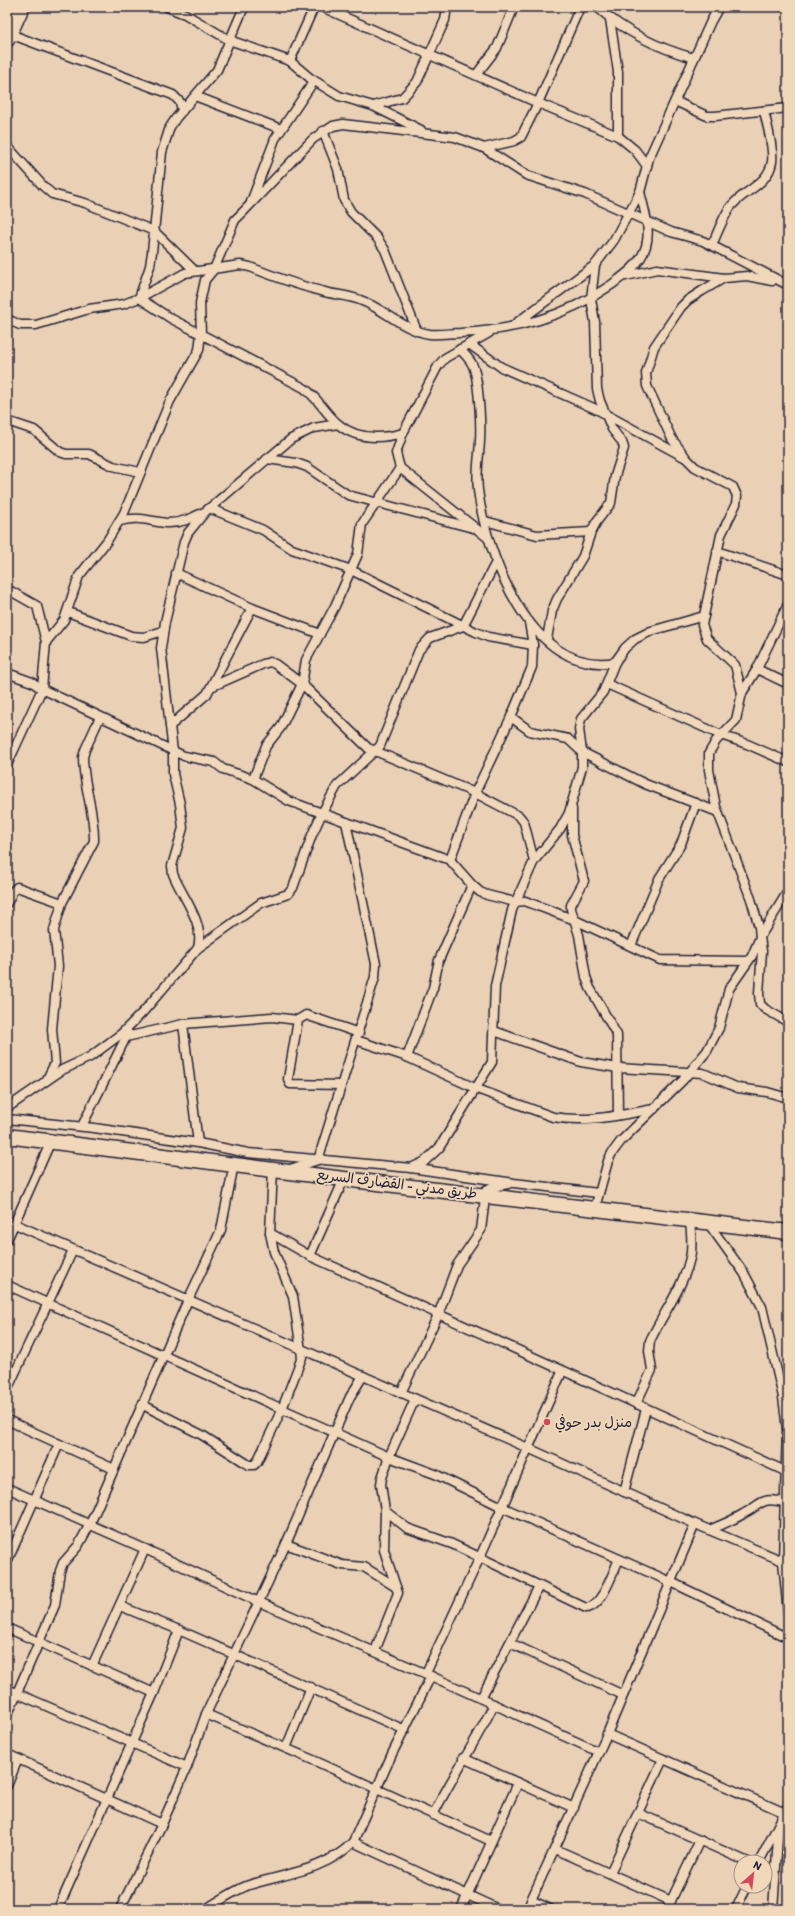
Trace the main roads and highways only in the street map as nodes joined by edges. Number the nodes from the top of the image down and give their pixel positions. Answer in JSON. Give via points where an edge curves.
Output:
{"nodes":[{"id":1,"x":22,"y":7,"type":"edge"},
{"id":2,"x":8,"y":37,"type":"edge"},
{"id":3,"x":7,"y":1136,"type":"edge"},
{"id":4,"x":788,"y":1232,"type":"edge"}],
"edges":[{"from":1,"to":2,"type":"highway"},
{"from":3,"to":4,"type":"highway","name":"طريق مدني - القضارف السريع"}]}
